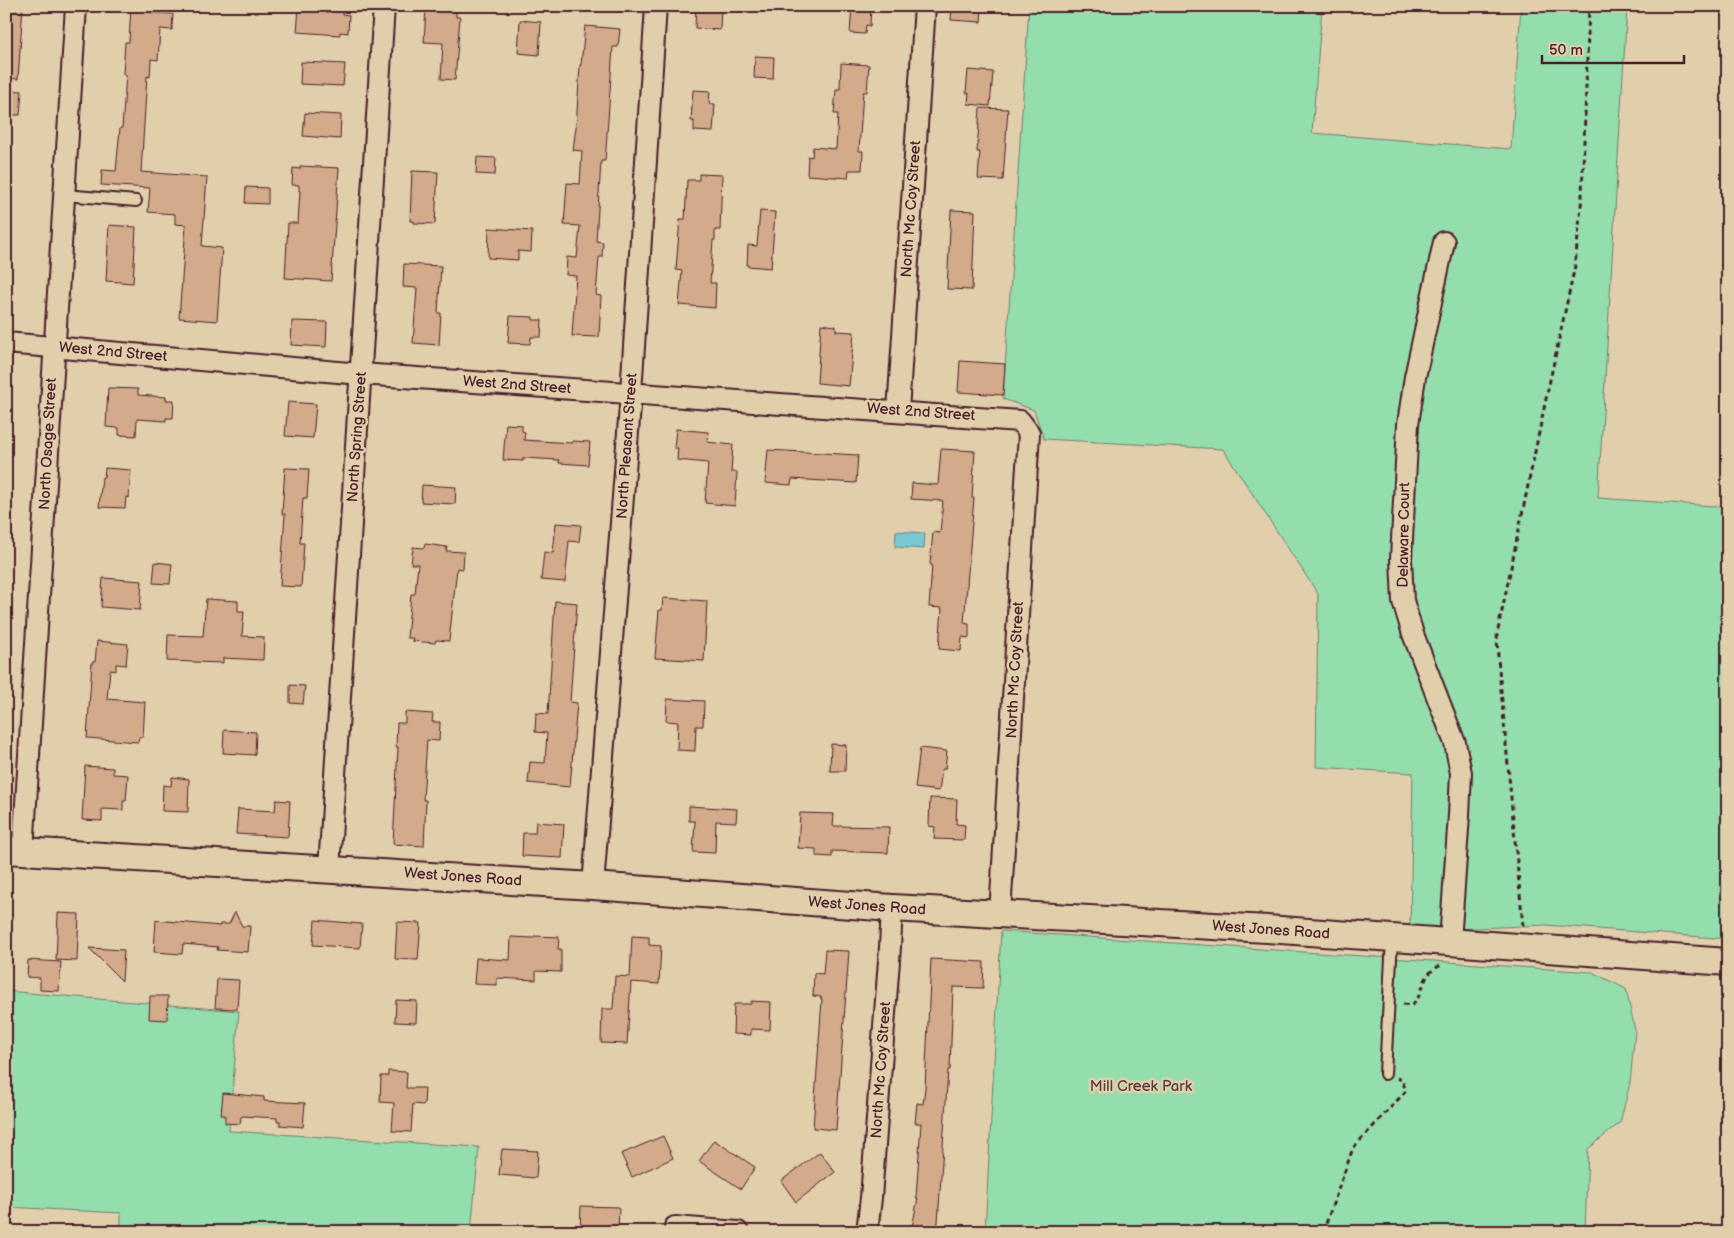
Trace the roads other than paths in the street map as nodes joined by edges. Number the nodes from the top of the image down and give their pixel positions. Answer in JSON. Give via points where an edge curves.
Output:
{"nodes":[{"id":1,"x":76,"y":6,"type":"edge"},
{"id":2,"x":384,"y":6,"type":"edge"},
{"id":3,"x":656,"y":6,"type":"edge"},
{"id":4,"x":925,"y":6,"type":"edge"},
{"id":5,"x":64,"y":195,"type":"junction"},
{"id":6,"x":136,"y":201,"type":"dead end"},
{"id":7,"x":1444,"y":242,"type":"dead end"},
{"id":8,"x":6,"y":343,"type":"edge"},
{"id":9,"x":54,"y":347,"type":"junction"},
{"id":10,"x":361,"y":374,"type":"junction"},
{"id":11,"x":631,"y":393,"type":"junction"},
{"id":12,"x":898,"y":411,"type":"junction"},
{"id":13,"x":1025,"y":427,"type":"joint"},
{"id":14,"x":15,"y":850,"type":"edge"},
{"id":15,"x":329,"y":869,"type":"junction"},
{"id":16,"x":593,"y":886,"type":"junction"},
{"id":17,"x":892,"y":908,"type":"junction"},
{"id":18,"x":1000,"y":914,"type":"junction"},
{"id":19,"x":1392,"y":938,"type":"junction"},
{"id":20,"x":1447,"y":953,"type":"junction"},
{"id":21,"x":1728,"y":962,"type":"edge"},
{"id":22,"x":1385,"y":1074,"type":"road end"},
{"id":23,"x":675,"y":1227,"type":"dead end"},
{"id":24,"x":738,"y":1232,"type":"edge"},
{"id":25,"x":867,"y":1232,"type":"edge"}],
"edges":[{"from":1,"to":5,"type":"street","name":"North Osage Street"},
{"from":2,"to":10,"type":"street","name":"North Spring Street"},
{"from":3,"to":11,"type":"street","name":"North Pleasant Street"},
{"from":4,"to":12,"type":"street","name":"North Mc Coy Street"},
{"from":5,"to":6,"type":"lane"},
{"from":5,"to":9,"type":"street","name":"North Osage Street"},
{"from":7,"to":20,"type":"street","name":"Delaware Court","via":[[1408,424],[1401,559],[1403,601],[1456,743],[1461,773]]},
{"from":8,"to":9,"type":"street","name":"West 2nd Street"},
{"from":9,"to":10,"type":"street","name":"West 2nd Street"},
{"from":9,"to":14,"type":"street","name":"North Osage Street"},
{"from":10,"to":11,"type":"street","name":"West 2nd Street"},
{"from":10,"to":15,"type":"street","name":"North Spring Street"},
{"from":11,"to":12,"type":"street","name":"West 2nd Street"},
{"from":11,"to":16,"type":"street","name":"North Pleasant Street"},
{"from":12,"to":13,"type":"street","name":"West 2nd Street","via":[[1007,418],[1020,421]]},
{"from":13,"to":18,"type":"street","name":"North Mc Coy Street","via":[[1029,433]]},
{"from":14,"to":15,"type":"street","name":"West Jones Road"},
{"from":15,"to":16,"type":"street","name":"West Jones Road"},
{"from":16,"to":17,"type":"street","name":"West Jones Road"},
{"from":17,"to":18,"type":"street","name":"West Jones Road"},
{"from":17,"to":25,"type":"street","name":"North Mc Coy Street"},
{"from":18,"to":19,"type":"street","name":"West Jones Road"},
{"from":19,"to":20,"type":"street","name":"West Jones Road"},
{"from":19,"to":22,"type":"lane"},
{"from":20,"to":21,"type":"street","name":"West Jones Road","via":[[1525,948]]},
{"from":23,"to":24,"type":"street"}]}
